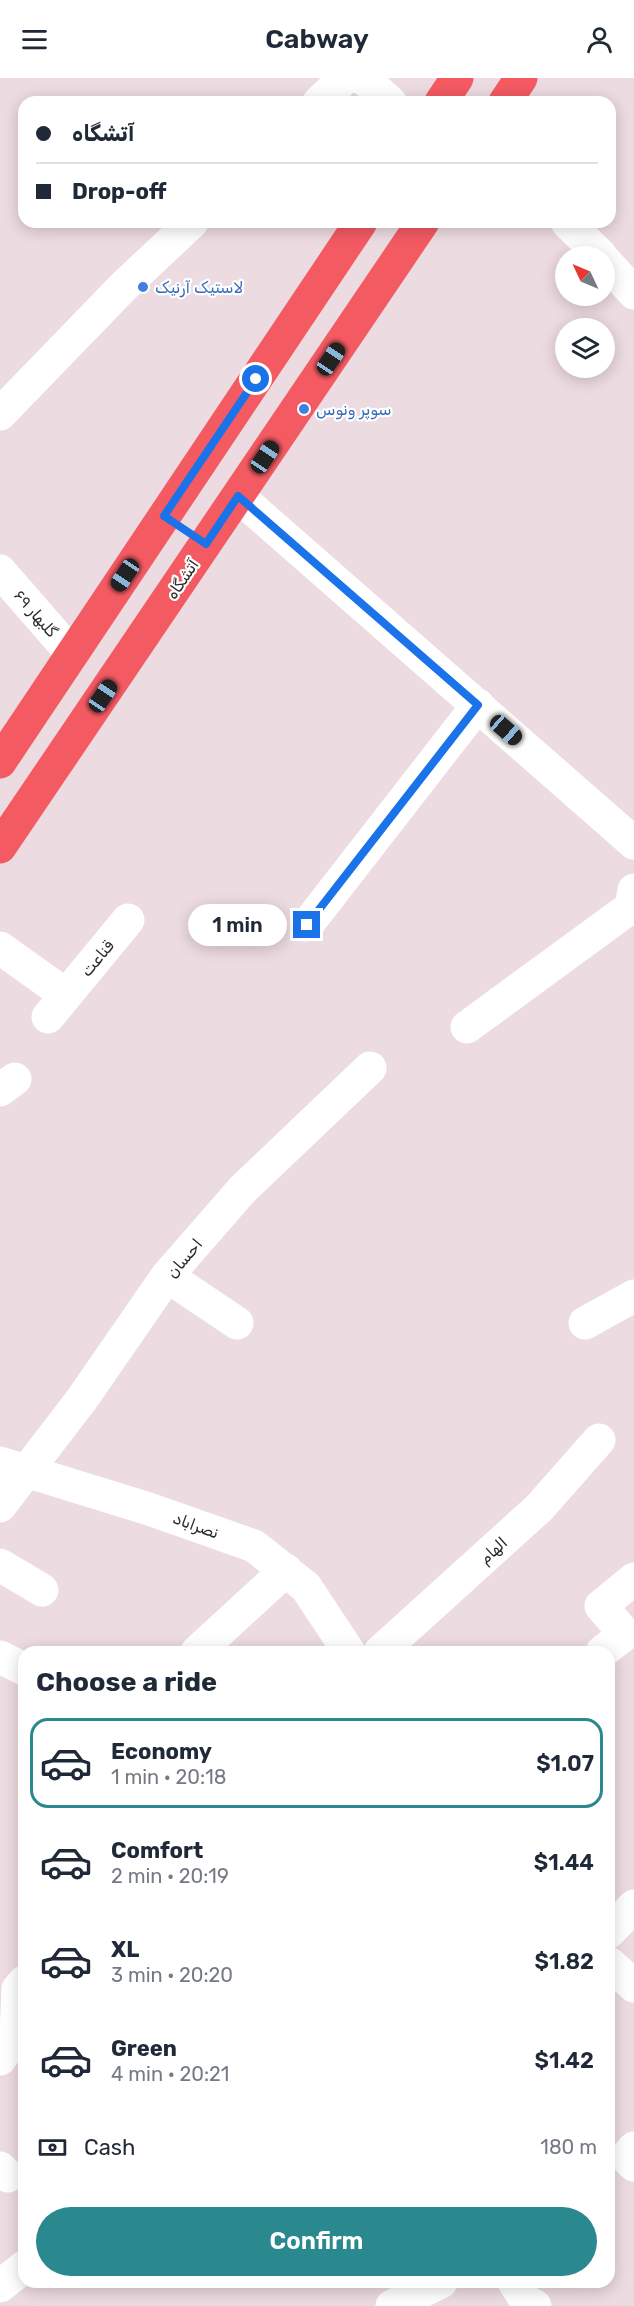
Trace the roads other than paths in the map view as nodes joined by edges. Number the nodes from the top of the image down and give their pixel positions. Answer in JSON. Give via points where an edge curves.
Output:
{"nodes":[{"id":1,"x":345,"y":78,"type":"edge"},
{"id":2,"x":363,"y":78,"type":"edge"},
{"id":3,"x":457,"y":78,"type":"edge"},
{"id":4,"x":540,"y":78,"type":"edge"},
{"id":5,"x":512,"y":92,"type":"edge"},
{"id":6,"x":326,"y":96,"type":"edge"},
{"id":7,"x":383,"y":96,"type":"edge"},
{"id":8,"x":445,"y":96,"type":"edge"},
{"id":9,"x":186,"y":228,"type":"edge"},
{"id":10,"x":357,"y":228,"type":"edge"},
{"id":11,"x":419,"y":228,"type":"edge"},
{"id":12,"x":573,"y":228,"type":"edge"},
{"id":13,"x":591,"y":246,"type":"edge"},
{"id":14,"x":0,"y":414,"type":"edge"},
{"id":15,"x":238,"y":496,"type":"junction"},
{"id":16,"x":164,"y":516,"type":"junction"},
{"id":17,"x":206,"y":544,"type":"junction"},
{"id":18,"x":0,"y":572,"type":"edge"},
{"id":19,"x":72,"y":654,"type":"junction"},
{"id":20,"x":478,"y":705,"type":"junction"},
{"id":21,"x":0,"y":762,"type":"edge"},
{"id":22,"x":634,"y":843,"type":"edge"},
{"id":23,"x":0,"y":847,"type":"edge"},
{"id":24,"x":634,"y":890,"type":"edge"},
{"id":25,"x":128,"y":920,"type":"dead end"},
{"id":26,"x":307,"y":925,"type":"dead end"},
{"id":27,"x":0,"y":948,"type":"edge"},
{"id":28,"x":467,"y":1027,"type":"dead end"},
{"id":29,"x":370,"y":1068,"type":"dead end"},
{"id":30,"x":167,"y":1276,"type":"junction"},
{"id":31,"x":634,"y":1296,"type":"edge"},
{"id":32,"x":237,"y":1323,"type":"dead end"},
{"id":33,"x":585,"y":1323,"type":"dead end"},
{"id":34,"x":599,"y":1440,"type":"dead end"},
{"id":35,"x":13,"y":1467,"type":"edge"},
{"id":36,"x":0,"y":1506,"type":"edge"},
{"id":37,"x":0,"y":1565,"type":"edge"},
{"id":38,"x":286,"y":1570,"type":"junction"},
{"id":39,"x":634,"y":1579,"type":"edge"},
{"id":40,"x":42,"y":1590,"type":"dead end"},
{"id":41,"x":204,"y":1646,"type":"edge"},
{"id":42,"x":345,"y":1646,"type":"edge"},
{"id":43,"x":387,"y":1646,"type":"edge"},
{"id":44,"x":610,"y":1646,"type":"edge"},
{"id":45,"x":0,"y":1657,"type":"edge"},
{"id":46,"x":18,"y":1667,"type":"edge"},
{"id":47,"x":634,"y":1906,"type":"edge"},
{"id":48,"x":615,"y":1944,"type":"edge"},
{"id":49,"x":615,"y":1963,"type":"edge"},
{"id":50,"x":634,"y":1986,"type":"edge"},
{"id":51,"x":18,"y":1989,"type":"edge"},
{"id":52,"x":0,"y":2059,"type":"edge"},
{"id":53,"x":634,"y":2148,"type":"edge"},
{"id":54,"x":634,"y":2165,"type":"edge"},
{"id":55,"x":18,"y":2272,"type":"edge"},
{"id":56,"x":0,"y":2286,"type":"edge"},
{"id":57,"x":429,"y":2288,"type":"edge"},
{"id":58,"x":518,"y":2288,"type":"edge"},
{"id":59,"x":392,"y":2306,"type":"edge"},
{"id":60,"x":535,"y":2306,"type":"edge"}],
"edges":[{"from":1,"to":6,"type":"street"},
{"from":2,"to":7,"type":"street"},
{"from":3,"to":8,"type":"main road"},
{"from":4,"to":5,"type":"street"},
{"from":9,"to":14,"type":"street"},
{"from":10,"to":16,"type":"main road"},
{"from":11,"to":15,"type":"main road","name":"آتشگاه"},
{"from":12,"to":13,"type":"street"},
{"from":15,"to":17,"type":"main road","name":"آتشگاه"},
{"from":15,"to":20,"type":"street"},
{"from":16,"to":17,"type":"main road"},
{"from":16,"to":19,"type":"main road"},
{"from":17,"to":23,"type":"main road","name":"آتشگاه"},
{"from":18,"to":19,"type":"street","name":"۶۹ گلبهار"},
{"from":19,"to":21,"type":"main road"},
{"from":20,"to":22,"type":"street"},
{"from":20,"to":26,"type":"street"},
{"from":24,"to":28,"type":"street","via":[[632,907]]},
{"from":25,"to":27,"type":"street","name":"قناعت","via":[[57,1006]]},
{"from":29,"to":30,"type":"street","name":"احسان","via":[[242,1190]]},
{"from":30,"to":32,"type":"street"},
{"from":30,"to":35,"type":"street","name":"احسان","via":[[82,1399]]},
{"from":31,"to":33,"type":"street"},
{"from":34,"to":43,"type":"street","name":"الهام","via":[[539,1508]]},
{"from":35,"to":36,"type":"street","name":"احسان"},
{"from":35,"to":38,"type":"street","name":"نصراباد","via":[[254,1546]]},
{"from":37,"to":40,"type":"street"},
{"from":38,"to":41,"type":"street"},
{"from":38,"to":42,"type":"street","name":"نصراباد","via":[[306,1587]]},
{"from":39,"to":44,"type":"street","via":[[601,1606],[625,1634]]},
{"from":45,"to":46,"type":"street"},
{"from":47,"to":48,"type":"street"},
{"from":49,"to":50,"type":"street"},
{"from":51,"to":52,"type":"street","via":[[16,2035]]},
{"from":53,"to":54,"type":"street","via":[[626,2157]]},
{"from":55,"to":56,"type":"street"},
{"from":57,"to":59,"type":"street"},
{"from":58,"to":60,"type":"street","via":[[526,2301]]}]}
